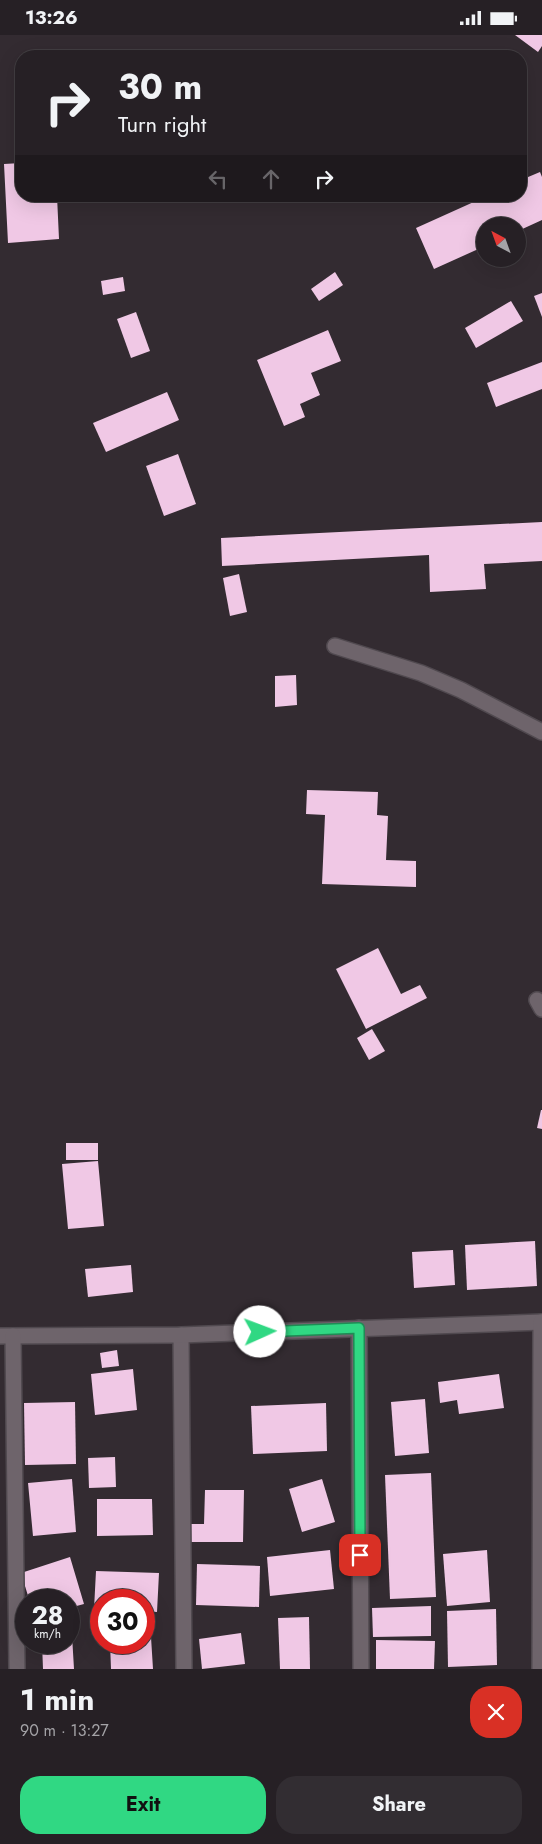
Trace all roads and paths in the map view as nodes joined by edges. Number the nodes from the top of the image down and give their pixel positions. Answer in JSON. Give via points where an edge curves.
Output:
{"nodes":[{"id":1,"x":335,"y":646,"type":"dead end"},
{"id":2,"x":542,"y":732,"type":"edge"},
{"id":3,"x":542,"y":1322,"type":"edge"},
{"id":4,"x":359,"y":1328,"type":"junction"},
{"id":5,"x":181,"y":1335,"type":"junction"},
{"id":6,"x":7,"y":1336,"type":"edge"},
{"id":7,"x":17,"y":1669,"type":"edge"},
{"id":8,"x":184,"y":1669,"type":"edge"},
{"id":9,"x":360,"y":1669,"type":"edge"},
{"id":10,"x":540,"y":1669,"type":"edge"}],
"edges":[{"from":1,"to":2,"type":"street","via":[[421,673]]},
{"from":3,"to":4,"type":"street"},
{"from":3,"to":10,"type":"street"},
{"from":4,"to":5,"type":"street"},
{"from":4,"to":9,"type":"street"},
{"from":5,"to":6,"type":"street"},
{"from":5,"to":8,"type":"street"},
{"from":6,"to":7,"type":"street"}]}
